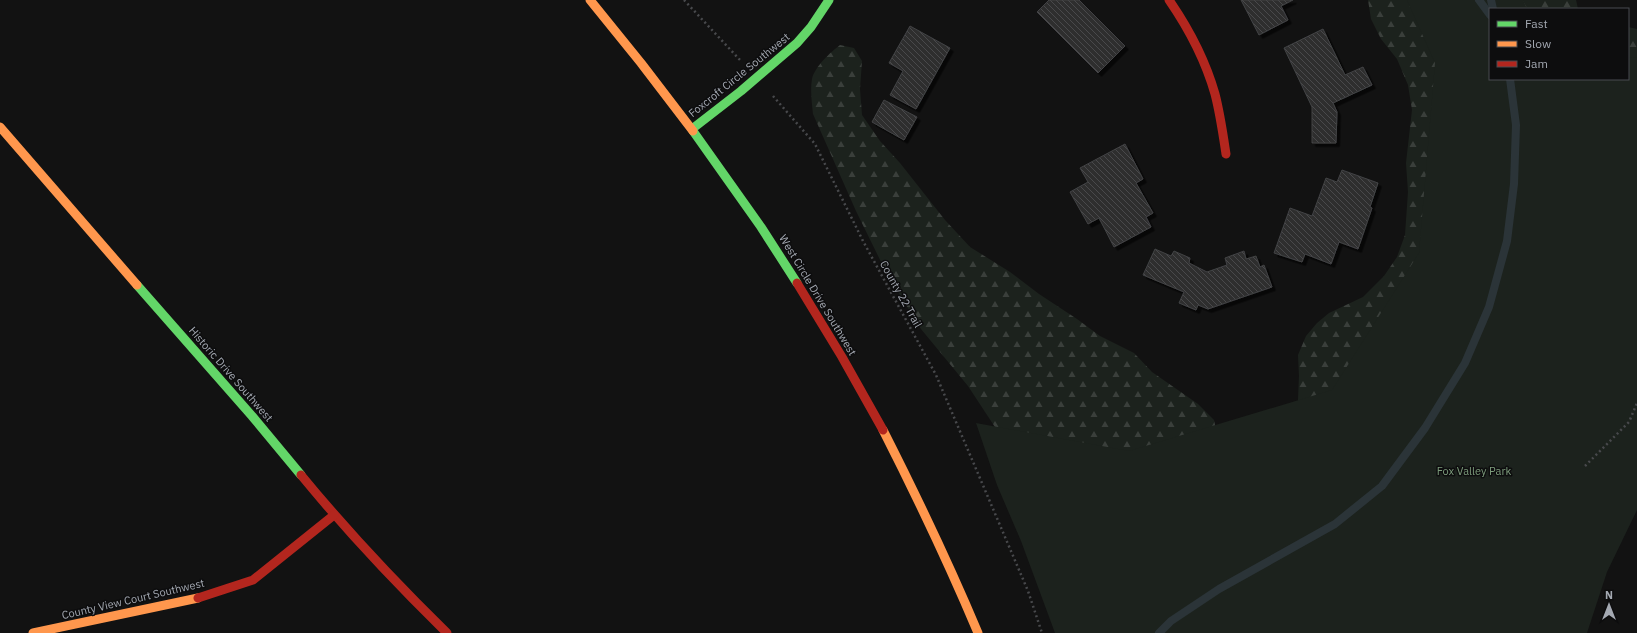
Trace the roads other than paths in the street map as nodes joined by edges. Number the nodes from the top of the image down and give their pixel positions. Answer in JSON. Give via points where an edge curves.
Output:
{"nodes":[{"id":1,"x":590,"y":0,"type":"edge"},
{"id":2,"x":829,"y":0,"type":"edge"},
{"id":3,"x":1169,"y":0,"type":"edge"},
{"id":4,"x":0,"y":127,"type":"edge"},
{"id":5,"x":692,"y":129,"type":"junction"},
{"id":6,"x":1226,"y":154,"type":"dead end"},
{"id":7,"x":334,"y":515,"type":"junction"},
{"id":8,"x":33,"y":633,"type":"edge"},
{"id":9,"x":447,"y":633,"type":"edge"},
{"id":10,"x":978,"y":633,"type":"edge"}],
"edges":[{"from":1,"to":5,"type":"street","name":"West Circle Drive Southwest"},
{"from":2,"to":5,"type":"street","name":"Foxcroft Circle Southwest","via":[[797,43],[758,78]]},
{"from":3,"to":6,"type":"street","via":[[1186,25],[1206,66],[1219,112]]},
{"from":4,"to":7,"type":"street","name":"Historic Drive Southwest","via":[[242,404]]},
{"from":5,"to":10,"type":"street","name":"West Circle Drive Southwest","via":[[778,252],[861,390],[916,495]]},
{"from":7,"to":8,"type":"street","name":"County View Court Southwest","via":[[253,580],[196,599]]},
{"from":7,"to":9,"type":"street","name":"Historic Drive Southwest"}]}
